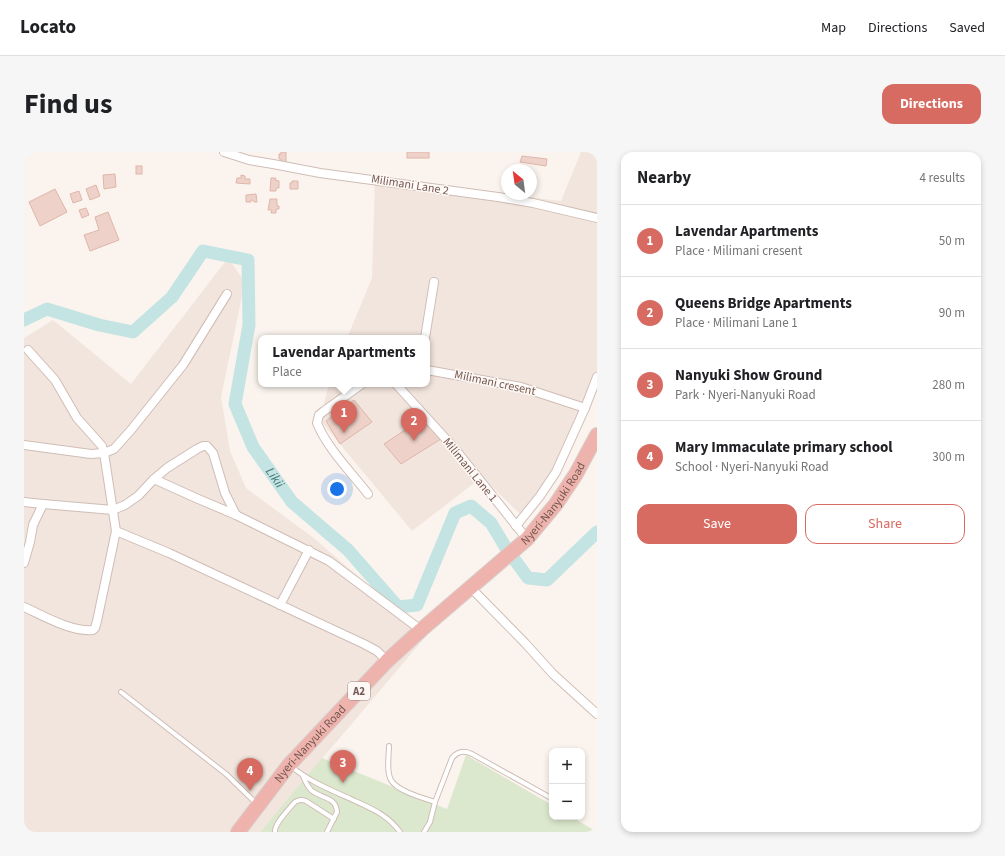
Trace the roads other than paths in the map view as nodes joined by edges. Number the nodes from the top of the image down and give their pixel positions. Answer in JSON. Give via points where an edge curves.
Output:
{"nodes":[{"id":1,"x":224,"y":152,"type":"edge"},
{"id":2,"x":597,"y":218,"type":"edge"},
{"id":3,"x":434,"y":282,"type":"dead end"},
{"id":4,"x":227,"y":294,"type":"dead end"},
{"id":5,"x":425,"y":335,"type":"edge"},
{"id":6,"x":28,"y":350,"type":"dead end"},
{"id":7,"x":430,"y":371,"type":"edge"},
{"id":8,"x":597,"y":377,"type":"edge"},
{"id":9,"x":358,"y":387,"type":"edge"},
{"id":10,"x":399,"y":387,"type":"edge"},
{"id":11,"x":585,"y":408,"type":"junction"},
{"id":12,"x":597,"y":435,"type":"edge"},
{"id":13,"x":24,"y":445,"type":"edge"},
{"id":14,"x":104,"y":453,"type":"junction"},
{"id":15,"x":154,"y":478,"type":"junction"},
{"id":16,"x":368,"y":494,"type":"dead end"},
{"id":17,"x":24,"y":502,"type":"edge"},
{"id":18,"x":43,"y":504,"type":"junction"},
{"id":19,"x":113,"y":510,"type":"junction"},
{"id":20,"x":236,"y":515,"type":"junction"},
{"id":21,"x":516,"y":526,"type":"junction"},
{"id":22,"x":116,"y":531,"type":"junction"},
{"id":23,"x":522,"y":543,"type":"junction"},
{"id":24,"x":309,"y":550,"type":"junction"},
{"id":25,"x":24,"y":563,"type":"edge"},
{"id":26,"x":470,"y":587,"type":"junction"},
{"id":27,"x":280,"y":605,"type":"junction"},
{"id":28,"x":24,"y":607,"type":"edge"},
{"id":29,"x":420,"y":630,"type":"junction"},
{"id":30,"x":387,"y":661,"type":"junction"},
{"id":31,"x":121,"y":692,"type":"dead end"},
{"id":32,"x":597,"y":714,"type":"edge"},
{"id":33,"x":389,"y":746,"type":"dead end"},
{"id":34,"x":289,"y":765,"type":"junction"},
{"id":35,"x":303,"y":776,"type":"junction"},
{"id":36,"x":549,"y":797,"type":"edge"},
{"id":37,"x":435,"y":802,"type":"junction"},
{"id":38,"x":258,"y":805,"type":"junction"},
{"id":39,"x":334,"y":819,"type":"junction"},
{"id":40,"x":238,"y":832,"type":"edge"},
{"id":41,"x":275,"y":832,"type":"edge"},
{"id":42,"x":327,"y":832,"type":"edge"},
{"id":43,"x":400,"y":832,"type":"edge"},
{"id":44,"x":424,"y":832,"type":"edge"}],
"edges":[{"from":1,"to":2,"type":"street","name":"Milimani Lane 2","via":[[249,160],[320,172],[533,203]]},
{"from":3,"to":5,"type":"street"},
{"from":4,"to":14,"type":"street","via":[[183,365],[120,443]]},
{"from":6,"to":14,"type":"street","via":[[55,380],[77,418],[102,446]]},
{"from":7,"to":11,"type":"street","name":"Milimani cresent","via":[[521,387]]},
{"from":8,"to":11,"type":"street"},
{"from":9,"to":16,"type":"street","via":[[319,415],[317,423],[332,449]]},
{"from":10,"to":21,"type":"street","name":"Milimani Lane 1"},
{"from":11,"to":21,"type":"street","via":[[556,472]]},
{"from":12,"to":23,"type":"highway","name":"Nyeri-Nanyuki Road","number":"A2","via":[[556,504]]},
{"from":13,"to":14,"type":"street","via":[[91,454]]},
{"from":14,"to":19,"type":"street"},
{"from":15,"to":19,"type":"street","via":[[138,496]]},
{"from":15,"to":20,"type":"street"},
{"from":15,"to":20,"type":"street","via":[[197,449],[207,446],[213,453],[225,493]]},
{"from":17,"to":18,"type":"street"},
{"from":18,"to":19,"type":"street"},
{"from":18,"to":25,"type":"street","via":[[32,525]]},
{"from":19,"to":22,"type":"street"},
{"from":20,"to":24,"type":"street"},
{"from":21,"to":23,"type":"street","name":"Milimani Lane 1"},
{"from":22,"to":27,"type":"street"},
{"from":22,"to":28,"type":"street","via":[[97,622],[93,630],[60,624]]},
{"from":23,"to":26,"type":"highway","name":"Nyeri-Nanyuki Road","number":"A2"},
{"from":24,"to":27,"type":"street"},
{"from":24,"to":29,"type":"street","via":[[345,572]]},
{"from":26,"to":29,"type":"highway","name":"Nyeri-Nanyuki Road","number":"A2"},
{"from":26,"to":32,"type":"street","via":[[553,674]]},
{"from":27,"to":30,"type":"street","via":[[371,648]]},
{"from":29,"to":30,"type":"highway","name":"Nyeri-Nanyuki Road","number":"A2"},
{"from":30,"to":34,"type":"highway","name":"Nyeri-Nanyuki Road","number":"A2"},
{"from":31,"to":38,"type":"lane","via":[[226,774]]},
{"from":33,"to":37,"type":"lane","via":[[388,769],[391,780],[398,788]]},
{"from":34,"to":35,"type":"lane"},
{"from":34,"to":38,"type":"highway","name":"Nyeri-Nanyuki Road","number":"A2"},
{"from":35,"to":39,"type":"lane","via":[[311,790],[336,804],[338,812]]},
{"from":35,"to":43,"type":"lane","via":[[372,808],[387,817]]},
{"from":36,"to":37,"type":"lane","via":[[466,751],[455,754],[452,758]]},
{"from":37,"to":44,"type":"lane","via":[[430,822]]},
{"from":38,"to":40,"type":"highway","name":"Nyeri-Nanyuki Road","number":"A2"},
{"from":39,"to":41,"type":"lane","via":[[299,800],[278,823]]},
{"from":39,"to":42,"type":"lane"}]}
